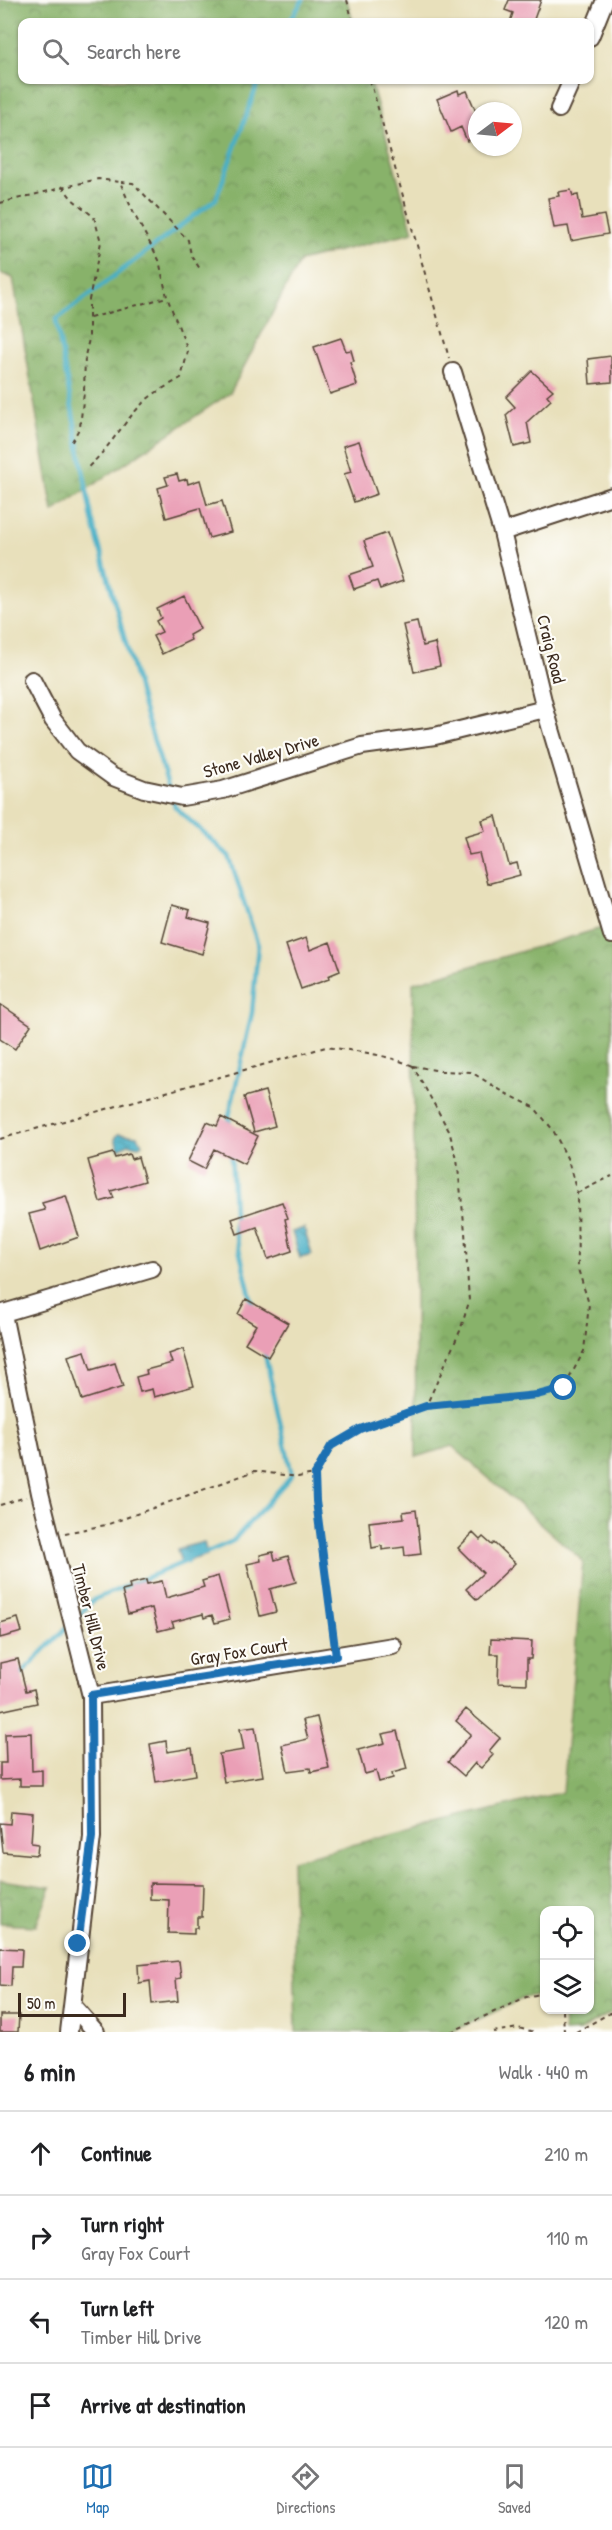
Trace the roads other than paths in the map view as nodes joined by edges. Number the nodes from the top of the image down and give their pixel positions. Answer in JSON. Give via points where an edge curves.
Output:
{"nodes":[{"id":1,"x":605,"y":0,"type":"edge"},
{"id":2,"x":594,"y":27,"type":"edge"},
{"id":3,"x":570,"y":84,"type":"edge"},
{"id":4,"x":560,"y":109,"type":"dead end"},
{"id":5,"x":453,"y":372,"type":"road end"},
{"id":6,"x":612,"y":496,"type":"edge"},
{"id":7,"x":502,"y":532,"type":"junction"},
{"id":8,"x":32,"y":680,"type":"dead end"},
{"id":9,"x":545,"y":710,"type":"junction"},
{"id":10,"x":612,"y":935,"type":"edge"},
{"id":11,"x":152,"y":1269,"type":"dead end"},
{"id":12,"x":2,"y":1314,"type":"edge"},
{"id":13,"x":393,"y":1646,"type":"dead end"},
{"id":14,"x":91,"y":1695,"type":"junction"},
{"id":15,"x":73,"y":2006,"type":"junction"},
{"id":16,"x":69,"y":2032,"type":"edge"},
{"id":17,"x":96,"y":2032,"type":"edge"}],
"edges":[{"from":1,"to":2,"type":"street"},
{"from":3,"to":4,"type":"street"},
{"from":5,"to":7,"type":"street","name":"Craig Road"},
{"from":6,"to":7,"type":"street"},
{"from":7,"to":9,"type":"street","name":"Craig Road"},
{"from":8,"to":9,"type":"street","name":"Stone Valley Drive","via":[[53,720],[77,751],[113,777],[182,797],[223,790],[362,746],[435,736]]},
{"from":9,"to":10,"type":"street","name":"Craig Road"},
{"from":11,"to":12,"type":"street"},
{"from":12,"to":14,"type":"street","name":"Timber Hill Drive","via":[[40,1493]]},
{"from":13,"to":14,"type":"street","name":"Gray Fox Court"},
{"from":14,"to":15,"type":"street","name":"Timber Hill Drive","via":[[92,1837]]},
{"from":15,"to":16,"type":"street","name":"Timber Hill Drive"},
{"from":15,"to":17,"type":"street"}]}
